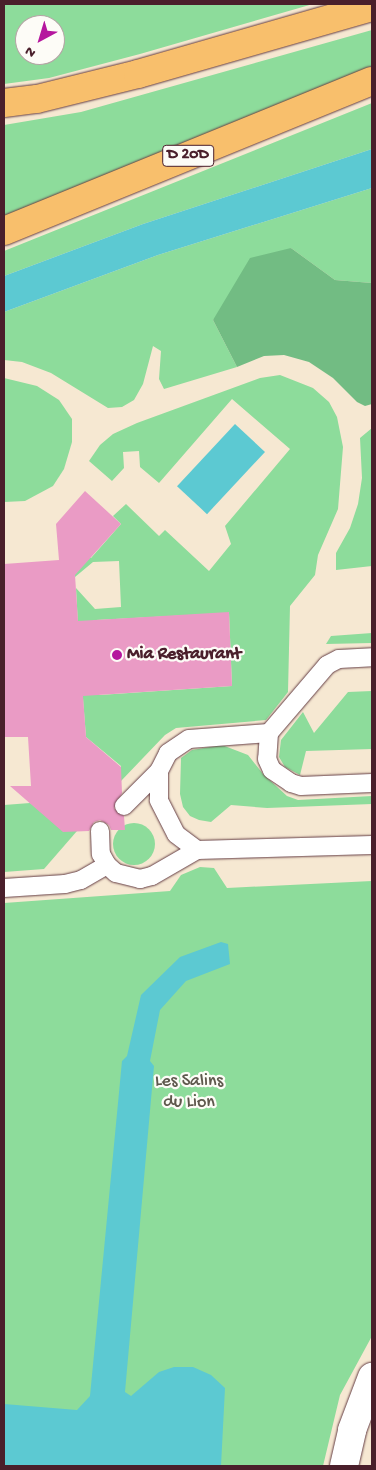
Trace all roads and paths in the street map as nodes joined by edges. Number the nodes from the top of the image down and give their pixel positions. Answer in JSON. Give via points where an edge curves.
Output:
{"nodes":[{"id":1,"x":372,"y":7,"type":"edge"},
{"id":2,"x":372,"y":81,"type":"edge"},
{"id":3,"x":4,"y":103,"type":"edge"},
{"id":4,"x":4,"y":231,"type":"edge"},
{"id":5,"x":372,"y":657,"type":"edge"},
{"id":6,"x":269,"y":733,"type":"junction"},
{"id":7,"x":158,"y":771,"type":"junction"},
{"id":8,"x":372,"y":783,"type":"edge"},
{"id":9,"x":124,"y":806,"type":"dead end"},
{"id":10,"x":100,"y":831,"type":"dead end"},
{"id":11,"x":372,"y":845,"type":"edge"},
{"id":12,"x":197,"y":850,"type":"junction"},
{"id":13,"x":107,"y":865,"type":"junction"},
{"id":14,"x":4,"y":888,"type":"edge"},
{"id":15,"x":372,"y":1377,"type":"edge"},
{"id":16,"x":344,"y":1466,"type":"edge"}],
"edges":[{"from":1,"to":3,"type":"main road","via":[[138,74],[37,99]]},
{"from":2,"to":4,"type":"main road","number":"D 20D"},
{"from":5,"to":6,"type":"lane","via":[[339,659],[327,665]]},
{"from":6,"to":7,"type":"lane","via":[[182,741],[168,752]]},
{"from":6,"to":8,"type":"lane","via":[[267,759],[272,770],[290,783],[301,786]]},
{"from":7,"to":9,"type":"lane"},
{"from":7,"to":12,"type":"lane","via":[[159,800],[168,821],[186,844]]},
{"from":10,"to":13,"type":"lane","via":[[101,854]]},
{"from":11,"to":12,"type":"lane"},
{"from":12,"to":13,"type":"lane","via":[[152,876],[140,879],[116,873]]},
{"from":13,"to":14,"type":"lane","via":[[81,880],[65,884]]},
{"from":15,"to":16,"type":"street","via":[[352,1430]]}]}
